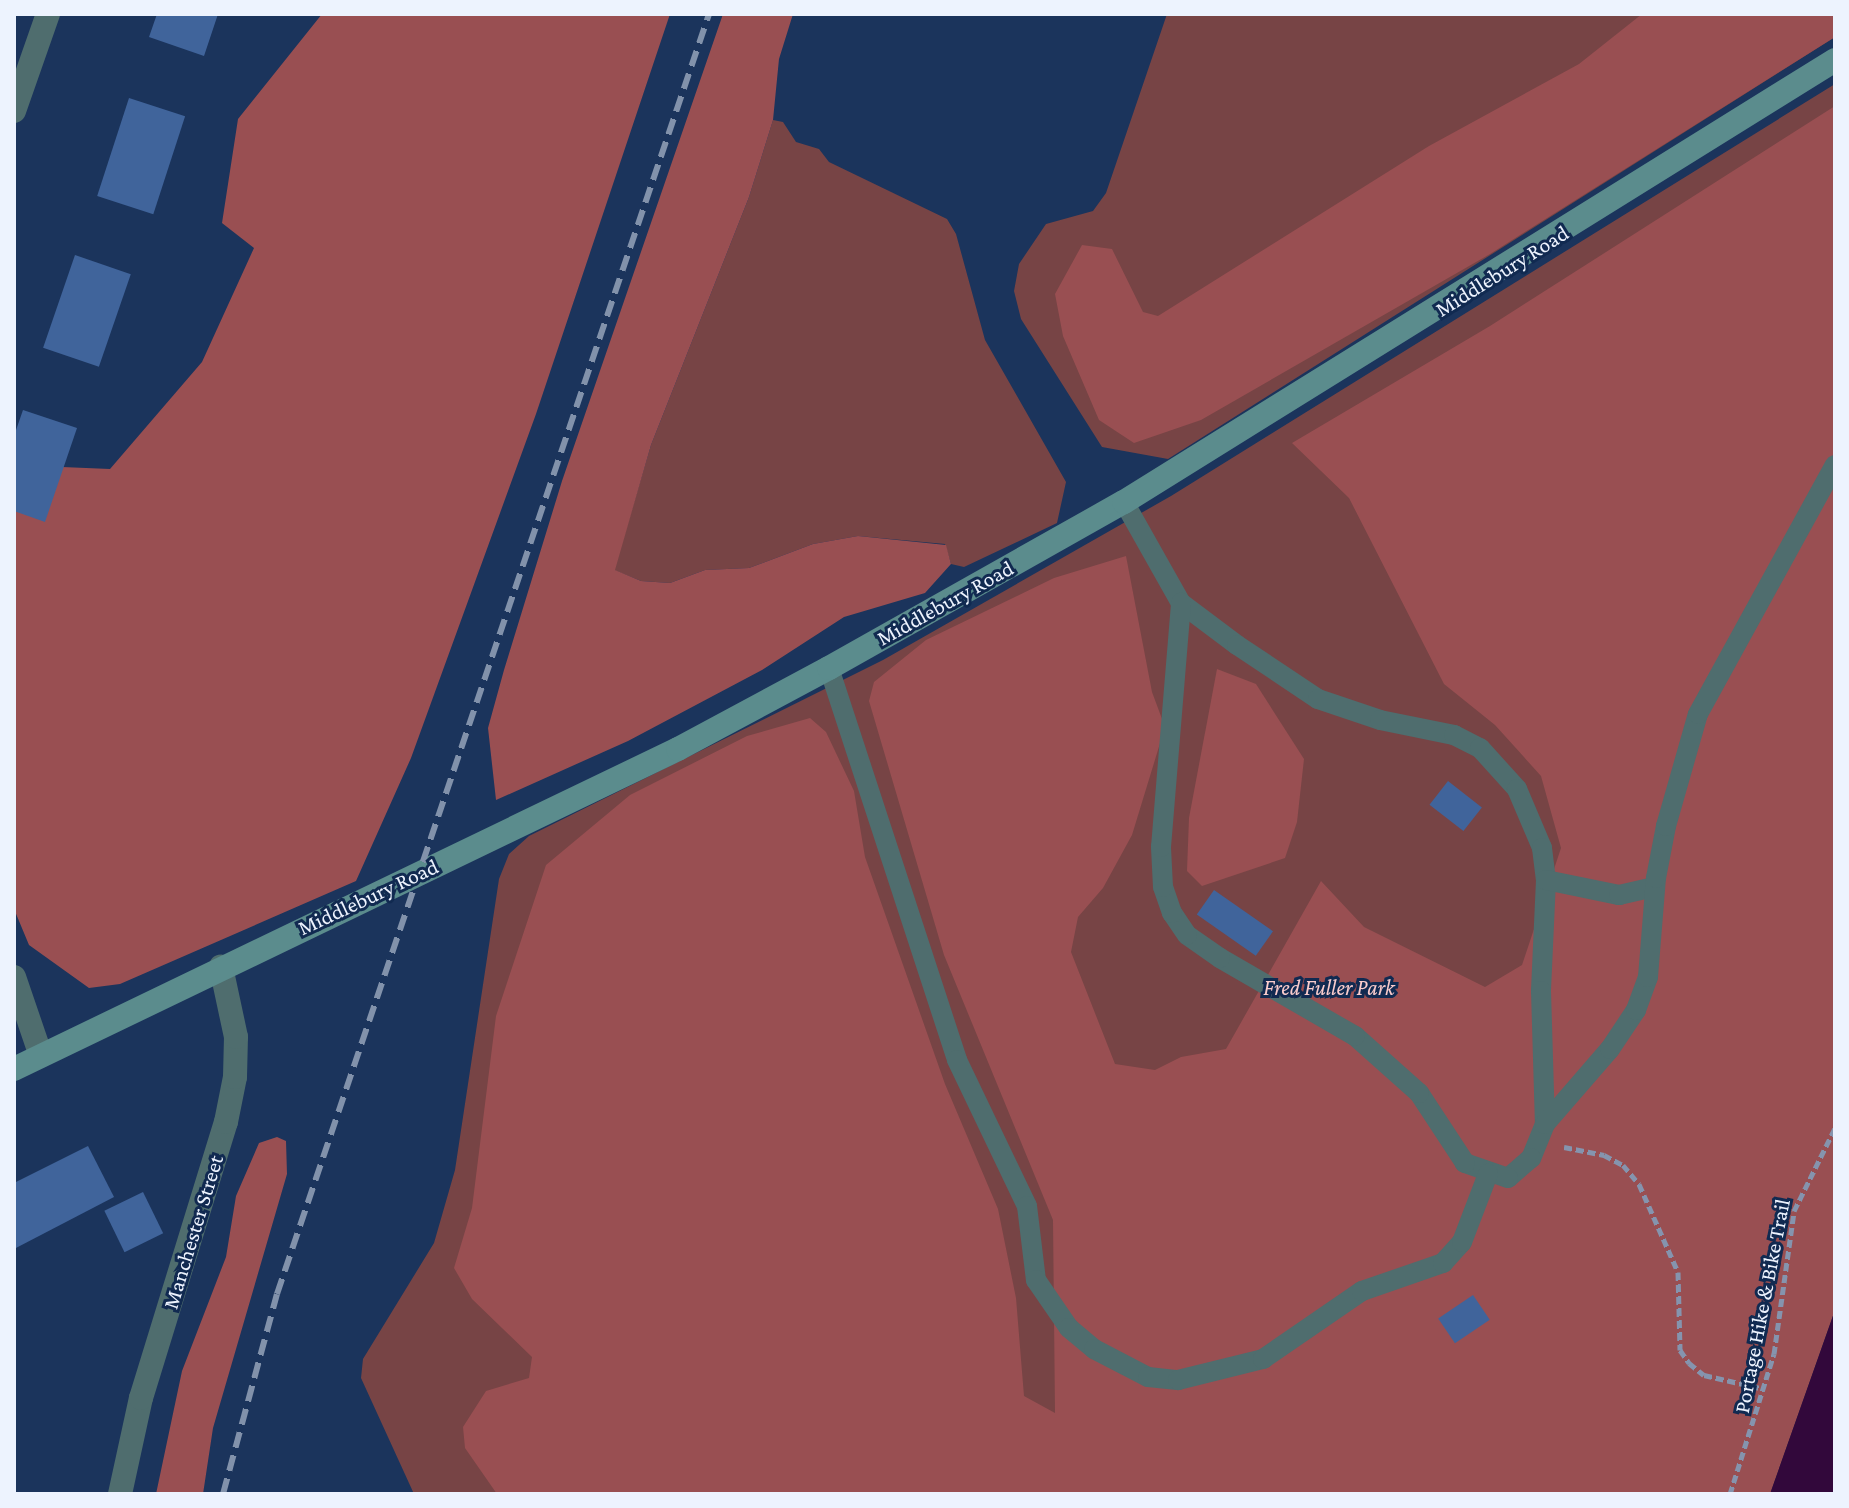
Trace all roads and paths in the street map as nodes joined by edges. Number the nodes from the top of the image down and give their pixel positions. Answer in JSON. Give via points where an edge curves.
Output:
{"nodes":[{"id":1,"x":48,"y":14,"type":"edge"},
{"id":2,"x":1835,"y":60,"type":"edge"},
{"id":3,"x":14,"y":111,"type":"edge"},
{"id":4,"x":1835,"y":465,"type":"edge"},
{"id":5,"x":1124,"y":502,"type":"junction"},
{"id":6,"x":1181,"y":603,"type":"junction"},
{"id":7,"x":829,"y":668,"type":"junction"},
{"id":8,"x":1546,"y":880,"type":"junction"},
{"id":9,"x":1655,"y":887,"type":"junction"},
{"id":10,"x":221,"y":967,"type":"junction"},
{"id":11,"x":14,"y":977,"type":"edge"},
{"id":12,"x":41,"y":1056,"type":"junction"},
{"id":13,"x":14,"y":1069,"type":"edge"},
{"id":14,"x":1835,"y":1128,"type":"edge"},
{"id":15,"x":1543,"y":1133,"type":"junction"},
{"id":16,"x":1488,"y":1174,"type":"junction"},
{"id":17,"x":1764,"y":1389,"type":"junction"},
{"id":18,"x":120,"y":1494,"type":"edge"},
{"id":19,"x":1730,"y":1494,"type":"edge"}],
"edges":[{"from":1,"to":3,"type":"street"},
{"from":2,"to":5,"type":"street","name":"Middlebury Road"},
{"from":4,"to":9,"type":"lane","via":[[1698,714],[1666,826]]},
{"from":5,"to":6,"type":"lane"},
{"from":5,"to":7,"type":"street","name":"Middlebury Road"},
{"from":6,"to":8,"type":"lane","via":[[1318,699],[1454,735],[1480,748],[1500,765],[1524,802],[1542,848]]},
{"from":6,"to":16,"type":"lane","via":[[1161,847],[1163,887],[1172,913],[1187,935],[1220,958],[1355,1036],[1419,1093],[1465,1163]]},
{"from":7,"to":10,"type":"street","name":"Middlebury Road","via":[[678,749]]},
{"from":7,"to":16,"type":"lane","via":[[957,1060],[1027,1206],[1036,1280],[1069,1328],[1094,1349],[1148,1377],[1178,1380],[1263,1359],[1362,1291],[1443,1263],[1462,1242]]},
{"from":8,"to":9,"type":"lane","via":[[1619,895]]},
{"from":8,"to":15,"type":"lane"},
{"from":9,"to":15,"type":"lane","via":[[1648,977],[1636,1010]]},
{"from":10,"to":12,"type":"street","name":"Middlebury Road"},
{"from":10,"to":18,"type":"street","name":"Manchester Street","via":[[236,1037],[235,1077],[222,1137],[141,1398]]},
{"from":11,"to":12,"type":"street"},
{"from":12,"to":13,"type":"street","name":"Middlebury Road"},
{"from":14,"to":17,"type":"path","name":"Portage Hike & Bike Trail","via":[[1794,1211]]},
{"from":15,"to":16,"type":"lane","via":[[1519,1172],[1508,1178]]},
{"from":15,"to":17,"type":"path","via":[[1623,1165],[1639,1184],[1668,1242],[1683,1300],[1679,1328],[1685,1357],[1704,1375]]},
{"from":17,"to":19,"type":"path","name":"Portage Hike & Bike Trail"}]}
